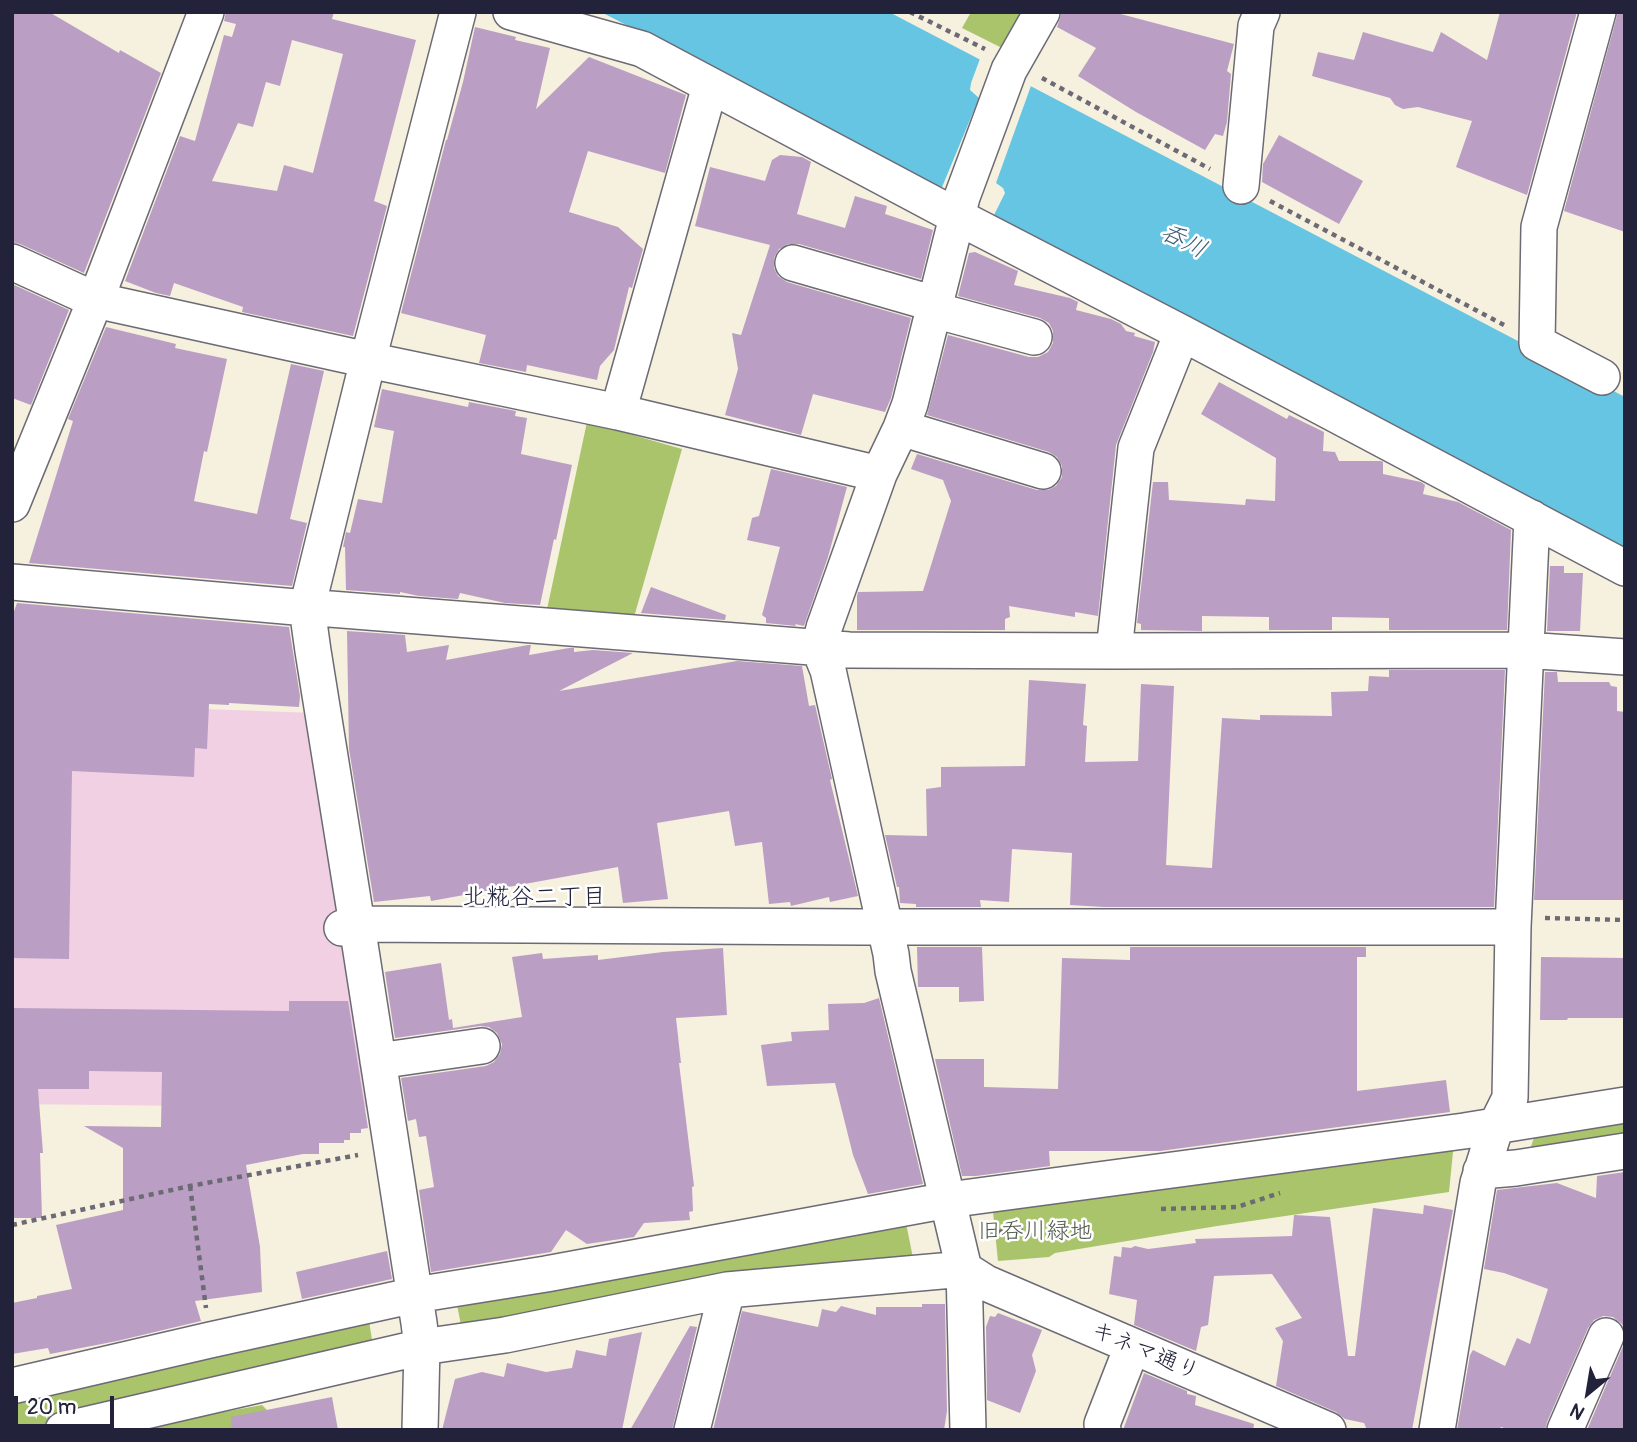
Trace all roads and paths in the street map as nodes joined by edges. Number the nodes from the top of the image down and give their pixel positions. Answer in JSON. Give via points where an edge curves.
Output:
{"nodes":[{"id":1,"x":206,"y":12,"type":"edge"},
{"id":2,"x":458,"y":12,"type":"edge"},
{"id":3,"x":512,"y":12,"type":"edge"},
{"id":4,"x":910,"y":12,"type":"edge"},
{"id":5,"x":1042,"y":12,"type":"edge"},
{"id":6,"x":1262,"y":12,"type":"edge"},
{"id":7,"x":1598,"y":12,"type":"edge"},
{"id":8,"x":1011,"y":66,"type":"junction"},
{"id":9,"x":710,"y":86,"type":"junction"},
{"id":10,"x":1241,"y":186,"type":"junction"},
{"id":11,"x":958,"y":211,"type":"junction"},
{"id":12,"x":12,"y":262,"type":"edge"},
{"id":13,"x":793,"y":263,"type":"dead end"},
{"id":14,"x":95,"y":300,"type":"junction"},
{"id":15,"x":935,"y":307,"type":"junction"},
{"id":16,"x":1182,"y":333,"type":"junction"},
{"id":17,"x":1034,"y":337,"type":"dead end"},
{"id":18,"x":1537,"y":343,"type":"junction"},
{"id":19,"x":368,"y":360,"type":"junction"},
{"id":20,"x":1602,"y":377,"type":"dead end"},
{"id":21,"x":618,"y":412,"type":"junction"},
{"id":22,"x":901,"y":428,"type":"junction"},
{"id":23,"x":1042,"y":471,"type":"dead end"},
{"id":24,"x":879,"y":474,"type":"junction"},
{"id":25,"x":12,"y":504,"type":"edge"},
{"id":26,"x":1532,"y":518,"type":"junction"},
{"id":27,"x":1625,"y":568,"type":"edge"},
{"id":28,"x":12,"y":582,"type":"edge"},
{"id":29,"x":307,"y":608,"type":"junction"},
{"id":30,"x":819,"y":648,"type":"junction"},
{"id":31,"x":1525,"y":650,"type":"junction"},
{"id":32,"x":1114,"y":651,"type":"junction"},
{"id":33,"x":1625,"y":657,"type":"edge"},
{"id":34,"x":1625,"y":919,"type":"edge"},
{"id":35,"x":1514,"y":922,"type":"junction"},
{"id":36,"x":350,"y":926,"type":"junction"},
{"id":37,"x":884,"y":927,"type":"junction"},
{"id":38,"x":482,"y":1045,"type":"dead end"},
{"id":39,"x":378,"y":1061,"type":"junction"},
{"id":40,"x":1625,"y":1105,"type":"edge"},
{"id":41,"x":1496,"y":1126,"type":"junction"},
{"id":42,"x":392,"y":1149,"type":"junction"},
{"id":43,"x":1625,"y":1151,"type":"edge"},
{"id":44,"x":1480,"y":1171,"type":"junction"},
{"id":45,"x":190,"y":1186,"type":"junction"},
{"id":46,"x":948,"y":1200,"type":"junction"},
{"id":47,"x":12,"y":1225,"type":"edge"},
{"id":48,"x":964,"y":1269,"type":"junction"},
{"id":49,"x":727,"y":1290,"type":"junction"},
{"id":50,"x":415,"y":1295,"type":"junction"},
{"id":51,"x":1606,"y":1336,"type":"dead end"},
{"id":52,"x":210,"y":1340,"type":"junction"},
{"id":53,"x":1132,"y":1347,"type":"junction"},
{"id":54,"x":422,"y":1348,"type":"junction"},
{"id":55,"x":12,"y":1386,"type":"edge"},
{"id":56,"x":63,"y":1430,"type":"edge"},
{"id":57,"x":420,"y":1430,"type":"edge"},
{"id":58,"x":692,"y":1430,"type":"edge"},
{"id":59,"x":968,"y":1430,"type":"edge"},
{"id":60,"x":1103,"y":1430,"type":"edge"},
{"id":61,"x":1328,"y":1430,"type":"edge"},
{"id":62,"x":1437,"y":1430,"type":"edge"},
{"id":63,"x":1565,"y":1430,"type":"edge"}],
"edges":[{"from":1,"to":14,"type":"street"},
{"from":2,"to":19,"type":"street"},
{"from":3,"to":9,"type":"street","via":[[642,49]]},
{"from":4,"to":8,"type":"path"},
{"from":5,"to":8,"type":"street"},
{"from":6,"to":10,"type":"street","via":[[1256,26]]},
{"from":7,"to":18,"type":"street","via":[[1539,227]]},
{"from":8,"to":10,"type":"path"},
{"from":8,"to":11,"type":"street"},
{"from":9,"to":11,"type":"street"},
{"from":9,"to":21,"type":"street"},
{"from":10,"to":18,"type":"path"},
{"from":11,"to":15,"type":"street"},
{"from":11,"to":16,"type":"street"},
{"from":12,"to":14,"type":"street"},
{"from":13,"to":15,"type":"street"},
{"from":14,"to":19,"type":"street"},
{"from":14,"to":25,"type":"street"},
{"from":15,"to":17,"type":"street"},
{"from":15,"to":22,"type":"street"},
{"from":16,"to":26,"type":"street"},
{"from":16,"to":32,"type":"street","via":[[1136,448]]},
{"from":18,"to":20,"type":"street"},
{"from":19,"to":21,"type":"street"},
{"from":19,"to":29,"type":"street"},
{"from":21,"to":24,"type":"street"},
{"from":22,"to":23,"type":"street"},
{"from":22,"to":24,"type":"street"},
{"from":24,"to":30,"type":"street"},
{"from":26,"to":27,"type":"street"},
{"from":26,"to":31,"type":"street"},
{"from":28,"to":29,"type":"street"},
{"from":29,"to":30,"type":"street"},
{"from":29,"to":36,"type":"street"},
{"from":30,"to":32,"type":"street"},
{"from":30,"to":37,"type":"street","via":[[828,670]]},
{"from":31,"to":32,"type":"street"},
{"from":31,"to":33,"type":"street"},
{"from":31,"to":35,"type":"street"},
{"from":34,"to":35,"type":"path"},
{"from":35,"to":37,"type":"street"},
{"from":35,"to":41,"type":"street","via":[[1510,1098]]},
{"from":36,"to":37,"type":"street"},
{"from":36,"to":39,"type":"street"},
{"from":37,"to":46,"type":"street"},
{"from":38,"to":39,"type":"street"},
{"from":39,"to":42,"type":"street"},
{"from":40,"to":41,"type":"street"},
{"from":41,"to":44,"type":"street"},
{"from":41,"to":46,"type":"street"},
{"from":42,"to":45,"type":"path"},
{"from":42,"to":50,"type":"street"},
{"from":43,"to":44,"type":"street"},
{"from":44,"to":62,"type":"street"},
{"from":45,"to":47,"type":"path"},
{"from":45,"to":52,"type":"path"},
{"from":46,"to":48,"type":"street"},
{"from":46,"to":50,"type":"street"},
{"from":48,"to":49,"type":"street"},
{"from":48,"to":53,"type":"street","name":"キネマ通り"},
{"from":48,"to":59,"type":"street"},
{"from":49,"to":54,"type":"street"},
{"from":49,"to":58,"type":"street"},
{"from":50,"to":52,"type":"street"},
{"from":50,"to":54,"type":"street"},
{"from":51,"to":63,"type":"street"},
{"from":52,"to":55,"type":"street"},
{"from":53,"to":60,"type":"street","via":[[1101,1424]]},
{"from":53,"to":61,"type":"street","name":"キネマ通り"},
{"from":54,"to":56,"type":"street"},
{"from":54,"to":57,"type":"street"}]}
